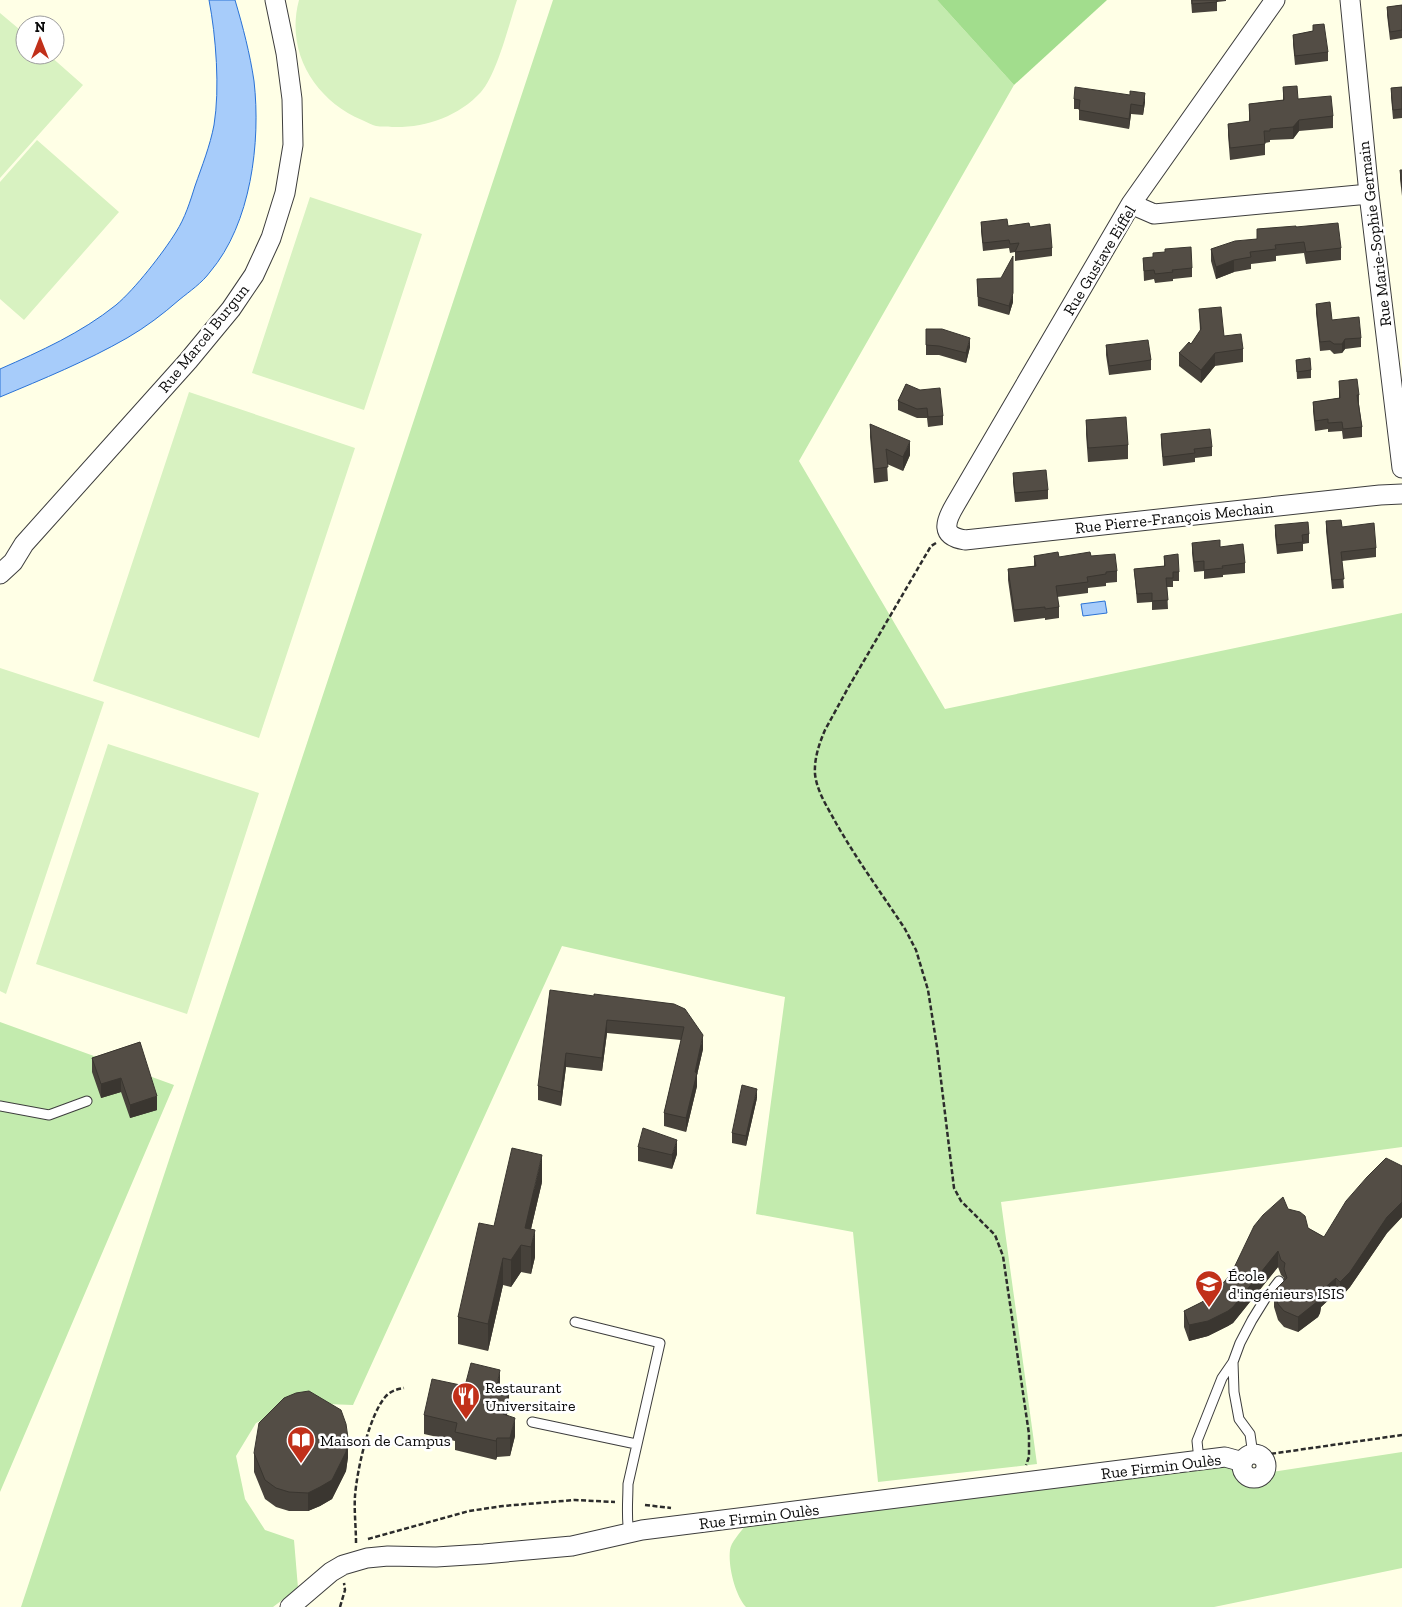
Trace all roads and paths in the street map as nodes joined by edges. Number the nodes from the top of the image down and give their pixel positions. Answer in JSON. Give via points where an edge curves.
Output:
{"nodes":[{"id":1,"x":275,"y":0,"type":"edge"},
{"id":2,"x":1275,"y":0,"type":"edge"},
{"id":3,"x":1350,"y":0,"type":"edge"},
{"id":4,"x":1369,"y":194,"type":"junction"},
{"id":5,"x":1131,"y":204,"type":"junction"},
{"id":6,"x":1402,"y":468,"type":"edge"},
{"id":7,"x":1402,"y":494,"type":"edge"},
{"id":8,"x":948,"y":532,"type":"junction"},
{"id":9,"x":24,"y":544,"type":"junction"},
{"id":10,"x":0,"y":558,"type":"edge"},
{"id":11,"x":0,"y":574,"type":"edge"},
{"id":12,"x":87,"y":1101,"type":"dead end"},
{"id":13,"x":0,"y":1106,"type":"edge"},
{"id":14,"x":1279,"y":1281,"type":"dead end"},
{"id":15,"x":575,"y":1322,"type":"dead end"},
{"id":16,"x":1233,"y":1362,"type":"junction"},
{"id":17,"x":404,"y":1388,"type":"dead end"},
{"id":18,"x":532,"y":1422,"type":"dead end"},
{"id":19,"x":1402,"y":1435,"type":"edge"},
{"id":20,"x":636,"y":1444,"type":"junction"},
{"id":21,"x":1253,"y":1459,"type":"junction"},
{"id":22,"x":1199,"y":1460,"type":"junction"},
{"id":23,"x":1025,"y":1483,"type":"junction"},
{"id":24,"x":617,"y":1502,"type":"dead end"},
{"id":25,"x":629,"y":1533,"type":"junction"},
{"id":26,"x":361,"y":1541,"type":"dead end"},
{"id":27,"x":356,"y":1542,"type":"dead end"},
{"id":28,"x":344,"y":1581,"type":"dead end"},
{"id":29,"x":290,"y":1607,"type":"edge"},
{"id":30,"x":340,"y":1607,"type":"edge"}],
"edges":[{"from":1,"to":9,"type":"street","name":"Rue Marcel Burgun","via":[[286,52],[294,145],[285,193],[271,238],[254,275],[231,309]]},
{"from":2,"to":5,"type":"street","name":"Rue Gustave Eiffel"},
{"from":3,"to":4,"type":"street","name":"Rue Marie-Sophie Germain"},
{"from":4,"to":5,"type":"street","via":[[1154,214]]},
{"from":4,"to":6,"type":"street","name":"Rue Marie-Sophie Germain"},
{"from":5,"to":8,"type":"street","name":"Rue Gustave Eiffel","via":[[955,504],[947,521]]},
{"from":7,"to":8,"type":"street","name":"Rue Pierre-François Mechain","via":[[965,540]]},
{"from":8,"to":23,"type":"path","via":[[931,546],[848,688],[821,739],[815,774],[835,822],[905,929],[918,956],[933,1019],[953,1182],[957,1196],[995,1235],[1003,1256],[1029,1434],[1029,1457],[1023,1468]]},
{"from":9,"to":10,"type":"street","name":"Rue Marcel Burgun"},
{"from":9,"to":11,"type":"street","name":"Rue Marcel Burgun","via":[[13,562]]},
{"from":12,"to":13,"type":"lane","via":[[49,1115]]},
{"from":14,"to":16,"type":"lane","via":[[1252,1320]]},
{"from":15,"to":20,"type":"lane","via":[[660,1343]]},
{"from":16,"to":21,"type":"lane","via":[[1239,1419],[1250,1434]]},
{"from":16,"to":22,"type":"lane","via":[[1222,1378],[1197,1441]]},
{"from":17,"to":27,"type":"path","via":[[393,1390],[386,1396],[369,1431],[355,1493]]},
{"from":18,"to":20,"type":"lane"},
{"from":19,"to":21,"type":"path"},
{"from":20,"to":25,"type":"lane","via":[[628,1484],[626,1519]]},
{"from":21,"to":22,"type":"street","name":"Rue Firmin Oulès","via":[[1225,1457]]},
{"from":22,"to":23,"type":"street","name":"Rue Firmin Oulès"},
{"from":23,"to":25,"type":"street","name":"Rue Firmin Oulès"},
{"from":24,"to":26,"type":"path","via":[[569,1500],[468,1511]]},
{"from":25,"to":29,"type":"street","name":"Rue Firmin Oulès","via":[[572,1546],[436,1557],[367,1558],[331,1572]]},
{"from":28,"to":30,"type":"path"}]}
